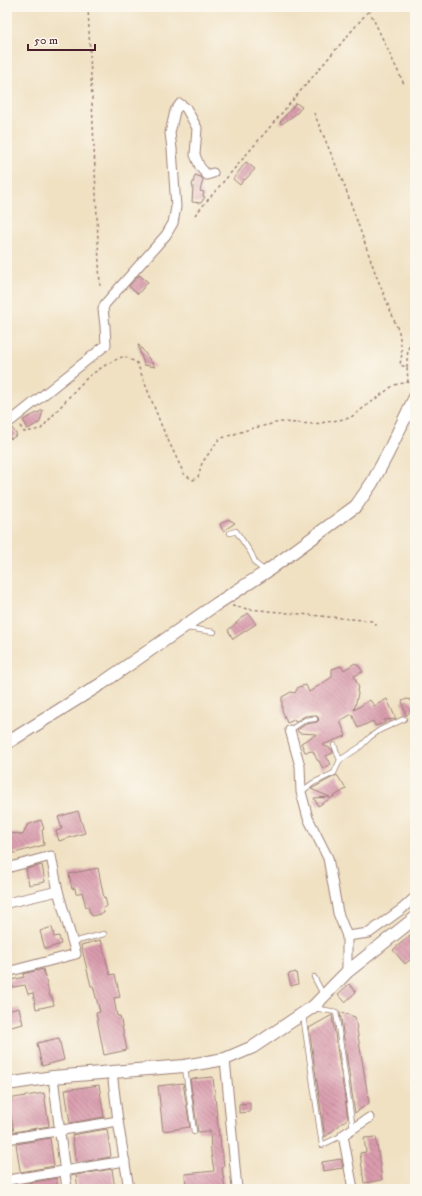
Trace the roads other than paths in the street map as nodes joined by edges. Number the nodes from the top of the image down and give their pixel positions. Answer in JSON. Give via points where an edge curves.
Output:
{"nodes":[{"id":1,"x":213,"y":173,"type":"dead end"},
{"id":2,"x":415,"y":397,"type":"edge"},
{"id":3,"x":7,"y":424,"type":"edge"},
{"id":4,"x":230,"y":533,"type":"dead end"},
{"id":5,"x":266,"y":572,"type":"junction"},
{"id":6,"x":183,"y":627,"type":"junction"},
{"id":7,"x":214,"y":632,"type":"dead end"},
{"id":8,"x":315,"y":719,"type":"dead end"},
{"id":9,"x":404,"y":719,"type":"dead end"},
{"id":10,"x":290,"y":730,"type":"joint"},
{"id":11,"x":7,"y":743,"type":"edge"},
{"id":12,"x":334,"y":745,"type":"dead end"},
{"id":13,"x":340,"y":760,"type":"junction"},
{"id":14,"x":301,"y":792,"type":"junction"},
{"id":15,"x":7,"y":868,"type":"edge"},
{"id":16,"x":58,"y":891,"type":"junction"},
{"id":17,"x":415,"y":897,"type":"edge"},
{"id":18,"x":7,"y":903,"type":"edge"},
{"id":19,"x":415,"y":918,"type":"edge"},
{"id":20,"x":104,"y":934,"type":"dead end"},
{"id":21,"x":347,"y":936,"type":"junction"},
{"id":22,"x":73,"y":942,"type":"junction"},
{"id":23,"x":7,"y":972,"type":"edge"},
{"id":24,"x":347,"y":972,"type":"junction"},
{"id":25,"x":314,"y":977,"type":"dead end"},
{"id":26,"x":324,"y":996,"type":"junction"},
{"id":27,"x":307,"y":1011,"type":"junction"},
{"id":28,"x":225,"y":1059,"type":"junction"},
{"id":29,"x":184,"y":1066,"type":"junction"},
{"id":30,"x":112,"y":1072,"type":"junction"},
{"id":31,"x":53,"y":1076,"type":"junction"},
{"id":32,"x":7,"y":1084,"type":"edge"},
{"id":33,"x":369,"y":1118,"type":"dead end"},
{"id":34,"x":118,"y":1122,"type":"junction"},
{"id":35,"x":353,"y":1129,"type":"junction"},
{"id":36,"x":60,"y":1131,"type":"junction"},
{"id":37,"x":194,"y":1132,"type":"dead end"},
{"id":38,"x":343,"y":1135,"type":"junction"},
{"id":39,"x":7,"y":1139,"type":"edge"},
{"id":40,"x":125,"y":1161,"type":"junction"},
{"id":41,"x":65,"y":1171,"type":"junction"},
{"id":42,"x":8,"y":1181,"type":"edge"},
{"id":43,"x":67,"y":1189,"type":"edge"},
{"id":44,"x":129,"y":1189,"type":"edge"},
{"id":45,"x":237,"y":1189,"type":"edge"},
{"id":46,"x":353,"y":1189,"type":"edge"}],
"edges":[{"from":1,"to":3,"type":"street","via":[[207,174],[200,167],[195,155],[197,128],[186,108],[180,104],[175,111],[170,133],[176,207],[173,223],[166,235],[105,304],[103,309],[106,345]]},
{"from":2,"to":5,"type":"street","via":[[372,483],[356,506]]},
{"from":4,"to":5,"type":"lane","via":[[236,531],[256,564]]},
{"from":5,"to":6,"type":"street"},
{"from":6,"to":7,"type":"lane"},
{"from":6,"to":11,"type":"street","via":[[101,684]]},
{"from":8,"to":10,"type":"lane","via":[[304,720]]},
{"from":9,"to":13,"type":"lane","via":[[380,730]]},
{"from":10,"to":14,"type":"street","via":[[300,766]]},
{"from":12,"to":13,"type":"lane"},
{"from":13,"to":14,"type":"lane","via":[[334,773]]},
{"from":14,"to":21,"type":"street","via":[[308,818],[328,858],[338,913]]},
{"from":15,"to":16,"type":"street","via":[[51,856]]},
{"from":16,"to":18,"type":"street"},
{"from":16,"to":22,"type":"street"},
{"from":17,"to":21,"type":"street","via":[[369,933]]},
{"from":19,"to":24,"type":"street"},
{"from":20,"to":22,"type":"lane"},
{"from":21,"to":24,"type":"street"},
{"from":22,"to":23,"type":"street","via":[[76,954]]},
{"from":24,"to":26,"type":"street"},
{"from":25,"to":26,"type":"lane"},
{"from":26,"to":27,"type":"street"},
{"from":27,"to":28,"type":"street","via":[[253,1047]]},
{"from":27,"to":35,"type":"lane","via":[[336,1012]]},
{"from":27,"to":38,"type":"lane","via":[[322,1145]]},
{"from":28,"to":29,"type":"street"},
{"from":28,"to":45,"type":"street"},
{"from":29,"to":30,"type":"street"},
{"from":29,"to":37,"type":"lane"},
{"from":30,"to":31,"type":"street"},
{"from":30,"to":34,"type":"street"},
{"from":31,"to":32,"type":"street"},
{"from":31,"to":36,"type":"street"},
{"from":33,"to":35,"type":"street"},
{"from":34,"to":36,"type":"street"},
{"from":34,"to":40,"type":"street"},
{"from":35,"to":38,"type":"street"},
{"from":36,"to":39,"type":"street"},
{"from":36,"to":41,"type":"street"},
{"from":38,"to":46,"type":"street"},
{"from":40,"to":41,"type":"street"},
{"from":40,"to":44,"type":"street"},
{"from":41,"to":42,"type":"street"},
{"from":41,"to":43,"type":"street"}]}
